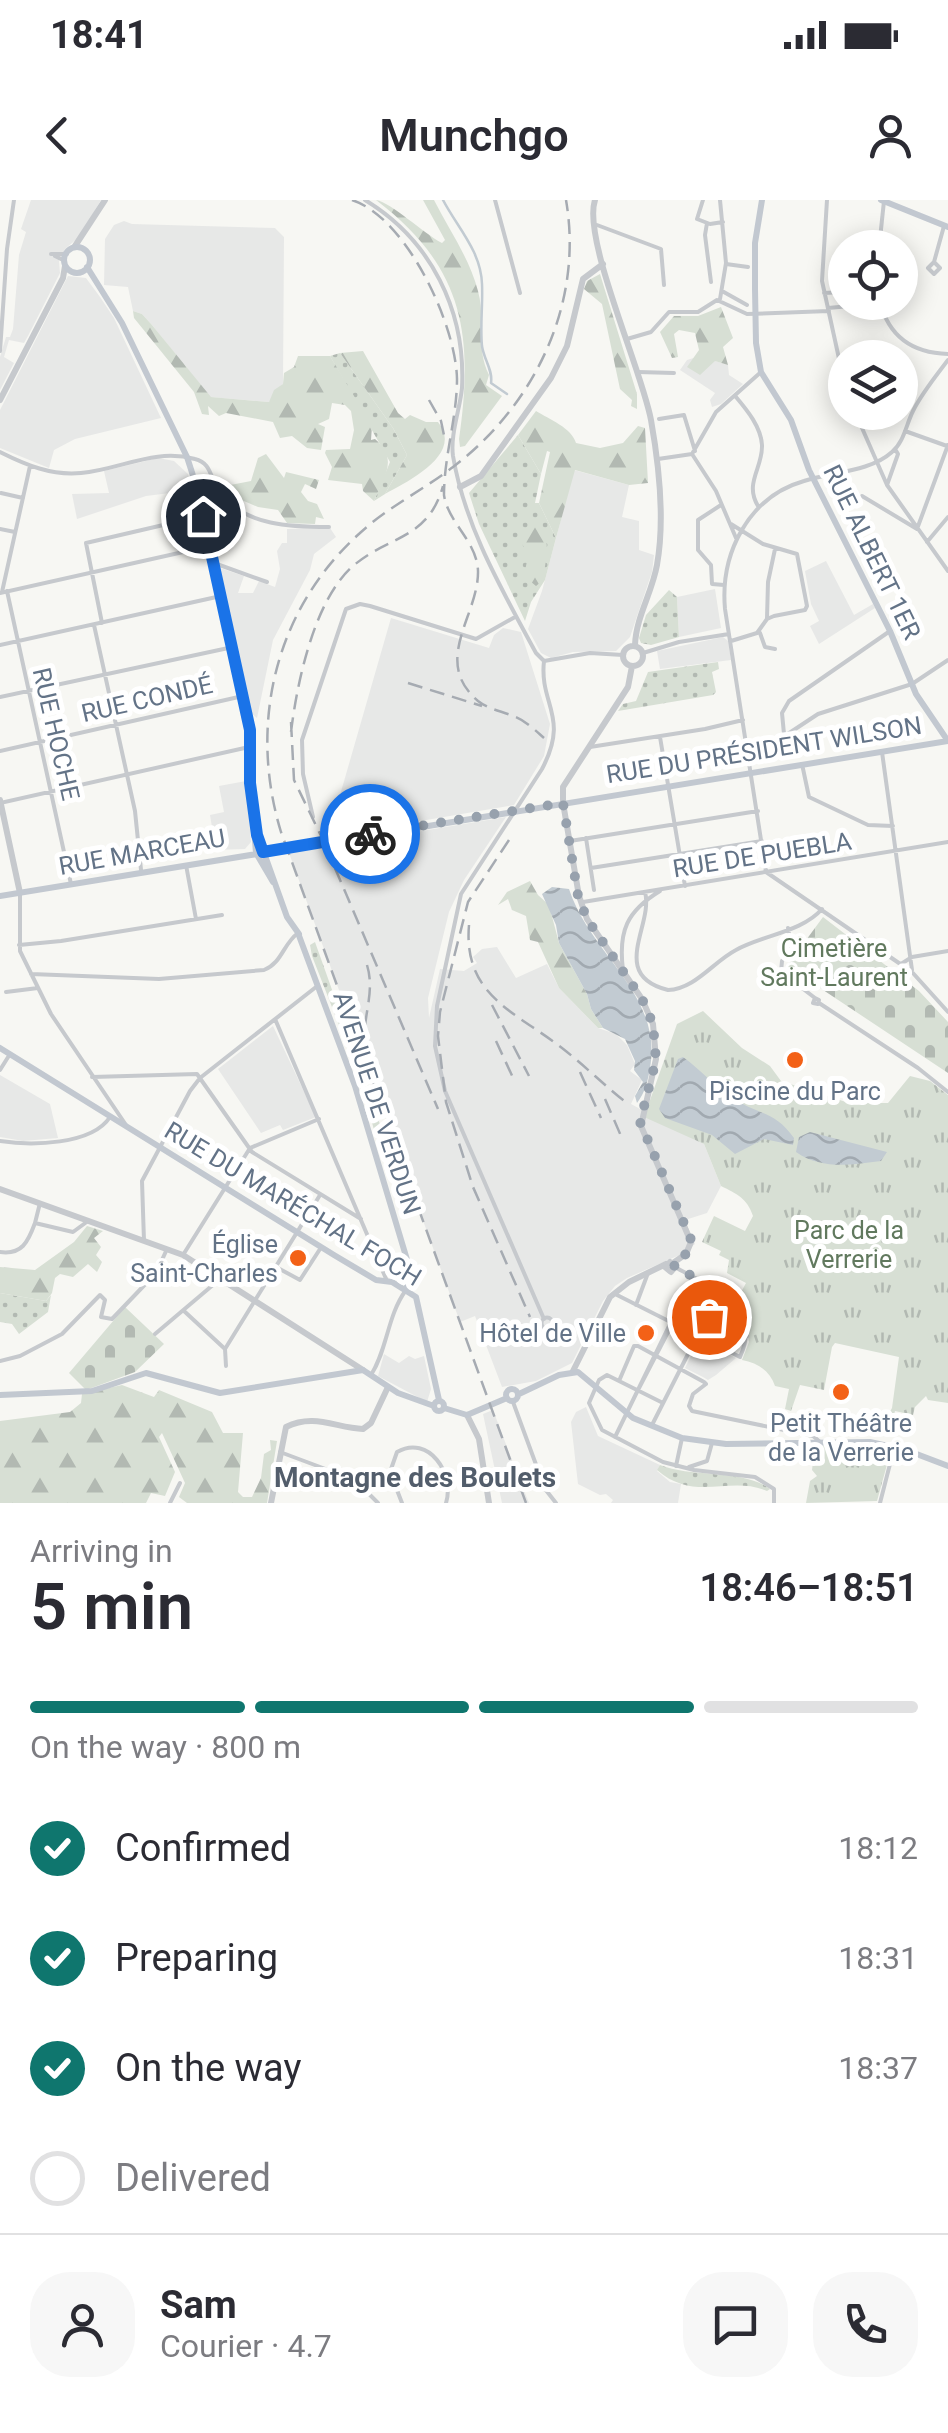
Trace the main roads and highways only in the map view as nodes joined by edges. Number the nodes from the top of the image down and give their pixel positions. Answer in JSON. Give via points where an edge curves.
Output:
{"nodes":[{"id":1,"x":762,"y":200,"type":"edge"},
{"id":2,"x":883,"y":201,"type":"edge"},
{"id":3,"x":946,"y":227,"type":"edge"},
{"id":4,"x":84,"y":270,"type":"junction"},
{"id":5,"x":948,"y":741,"type":"edge"},
{"id":6,"x":290,"y":848,"type":"joint"},
{"id":7,"x":264,"y":852,"type":"junction"},
{"id":8,"x":0,"y":896,"type":"edge"},
{"id":9,"x":0,"y":1048,"type":"edge"},
{"id":10,"x":406,"y":1290,"type":"junction"},
{"id":11,"x":0,"y":1395,"type":"edge"},
{"id":12,"x":439,"y":1405,"type":"junction"},
{"id":13,"x":948,"y":1466,"type":"edge"}],
"edges":[{"from":1,"to":5,"type":"main road","name":"RUE ALBERT 1ER","via":[[755,243],[761,372],[791,420],[912,684]]},
{"from":2,"to":3,"type":"main road"},
{"from":4,"to":4,"type":"main road","via":[[89,254],[80,247],[67,264]]},
{"from":4,"to":7,"type":"main road","name":"AVENUE DE VERDUN","via":[[122,323],[187,457],[243,696]]},
{"from":5,"to":6,"type":"main road","name":"RUE DU PRÉSIDENT WILSON"},
{"from":6,"to":7,"type":"main road","name":"RUE MARCEAU"},
{"from":7,"to":8,"type":"main road","name":"RUE MARCEAU"},
{"from":7,"to":10,"type":"main road","name":"AVENUE DE VERDUN","via":[[355,1086],[411,1273]]},
{"from":9,"to":10,"type":"main road","name":"RUE DU MARÉCHAL FOCH","via":[[297,1233],[376,1280]]},
{"from":10,"to":12,"type":"main road","name":"RUE DU MARÉCHAL FOCH","via":[[418,1302]]},
{"from":11,"to":12,"type":"main road","via":[[92,1391],[146,1374],[220,1393],[363,1370],[402,1395]]},
{"from":12,"to":13,"type":"main road","via":[[467,1415],[508,1400],[509,1390],[518,1394],[572,1372],[583,1374],[627,1414],[682,1438],[856,1441]]}]}
